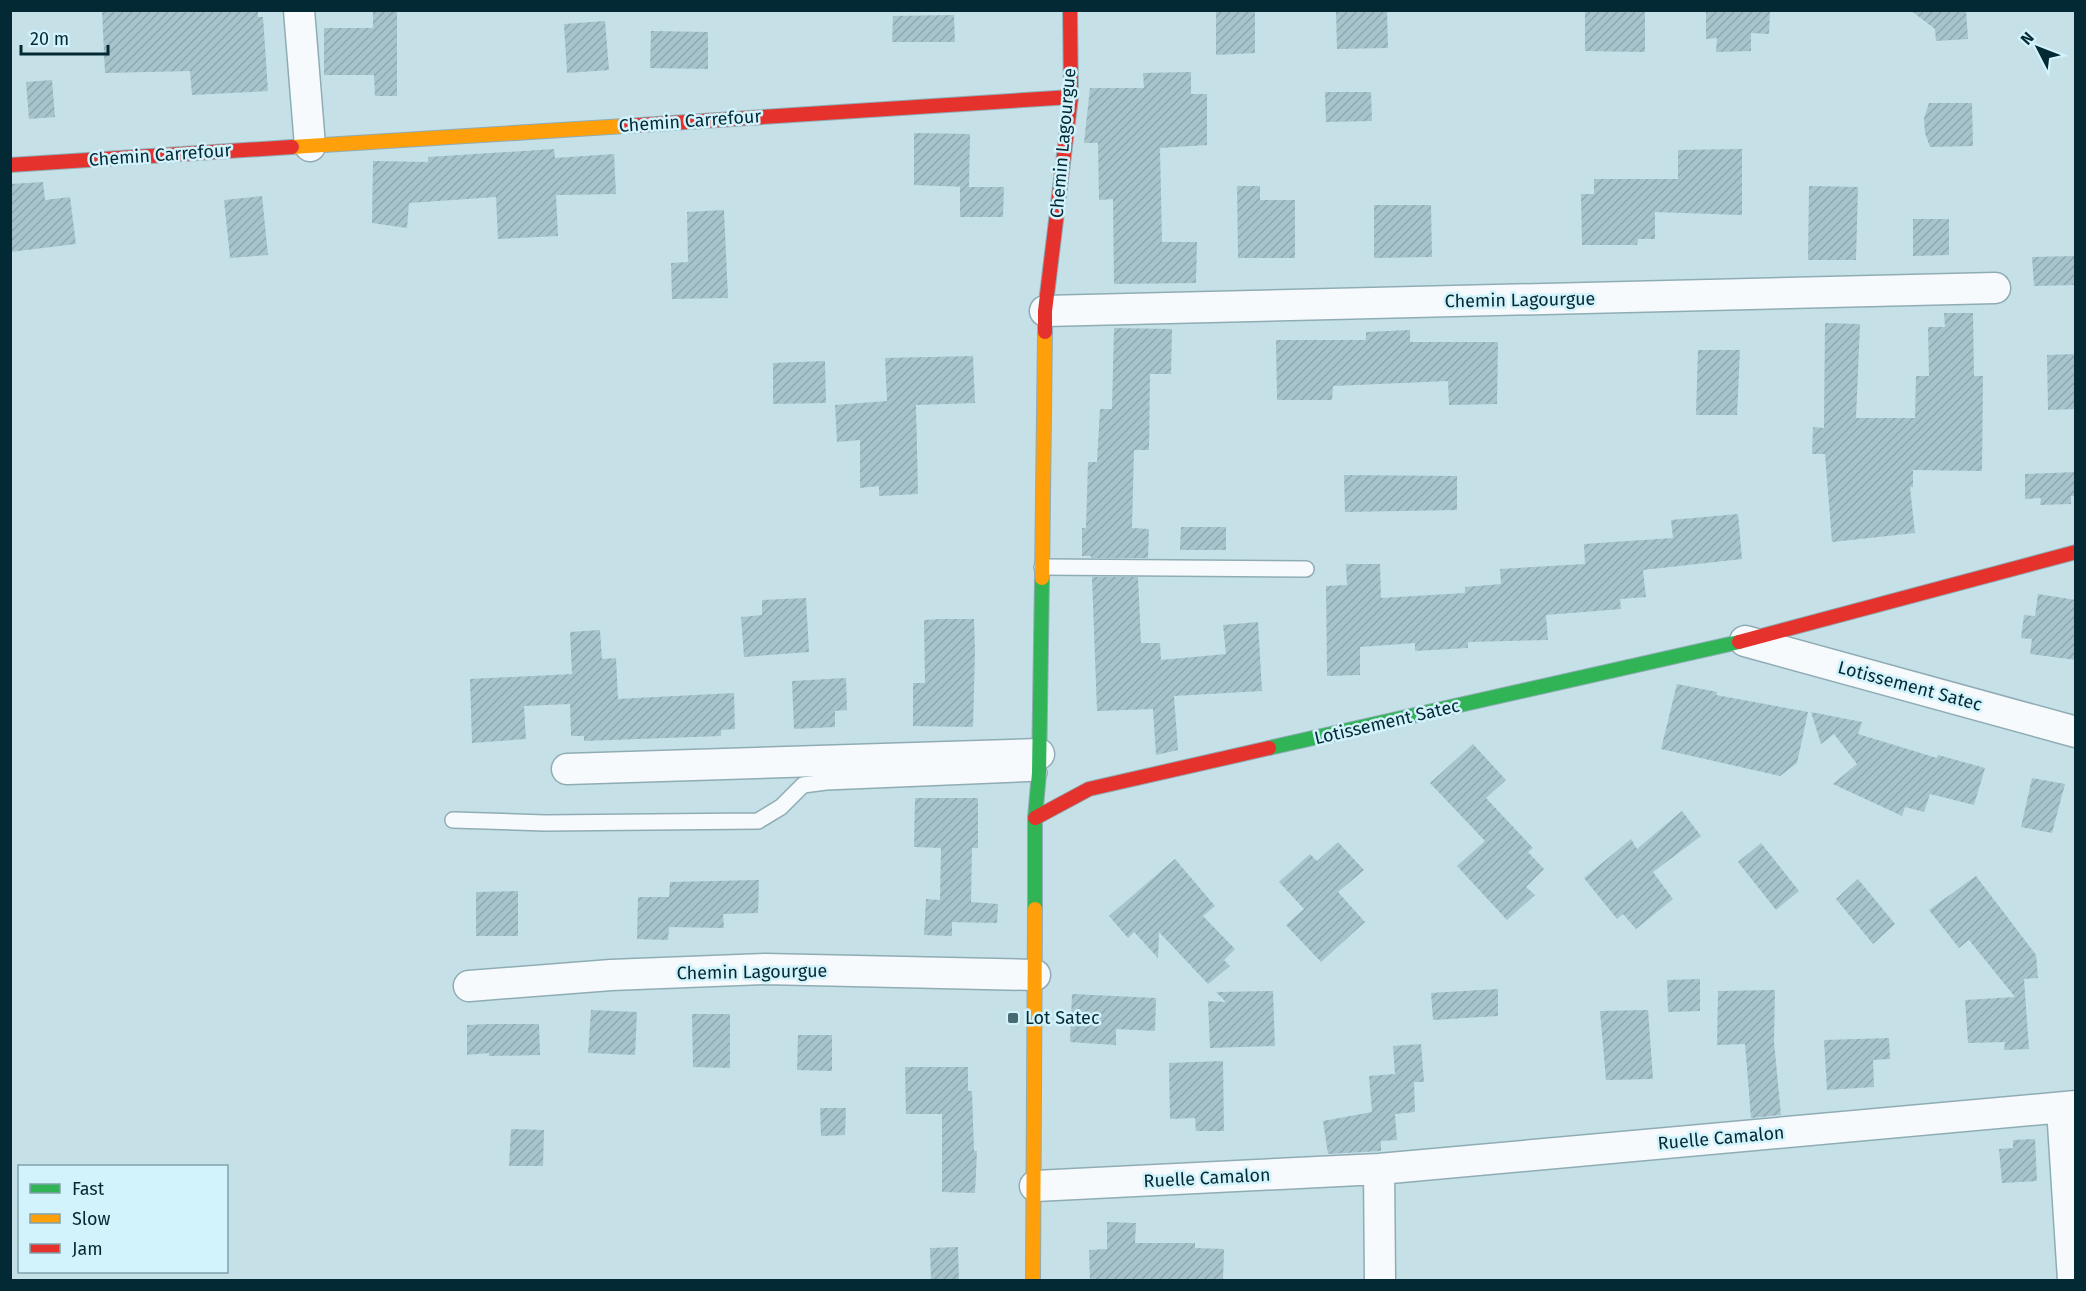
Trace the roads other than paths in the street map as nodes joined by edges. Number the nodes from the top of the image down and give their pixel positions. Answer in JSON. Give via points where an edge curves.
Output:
{"nodes":[{"id":1,"x":300,"y":10,"type":"edge"},
{"id":2,"x":1070,"y":10,"type":"edge"},
{"id":3,"x":1071,"y":97,"type":"junction"},
{"id":4,"x":310,"y":146,"type":"junction"},
{"id":5,"x":10,"y":165,"type":"edge"},
{"id":6,"x":1995,"y":288,"type":"dead end"},
{"id":7,"x":1046,"y":311,"type":"junction"},
{"id":8,"x":2076,"y":552,"type":"edge"},
{"id":9,"x":1042,"y":567,"type":"junction"},
{"id":10,"x":1306,"y":569,"type":"dead end"},
{"id":11,"x":1745,"y":641,"type":"junction"},
{"id":12,"x":2076,"y":732,"type":"edge"},
{"id":13,"x":1039,"y":763,"type":"junction"},
{"id":14,"x":567,"y":769,"type":"dead end"},
{"id":15,"x":1035,"y":818,"type":"junction"},
{"id":16,"x":453,"y":820,"type":"dead end"},
{"id":17,"x":1035,"y":975,"type":"junction"},
{"id":18,"x":468,"y":986,"type":"dead end"},
{"id":19,"x":2069,"y":1107,"type":"edge"},
{"id":20,"x":1379,"y":1169,"type":"junction"},
{"id":21,"x":1035,"y":1186,"type":"junction"},
{"id":22,"x":1033,"y":1281,"type":"edge"},
{"id":23,"x":1380,"y":1281,"type":"edge"},
{"id":24,"x":2073,"y":1281,"type":"edge"}],
"edges":[{"from":1,"to":4,"type":"street"},
{"from":2,"to":3,"type":"street","name":"Chemin Lagourgue"},
{"from":3,"to":4,"type":"street","name":"Chemin Carrefour"},
{"from":3,"to":7,"type":"street","name":"Chemin Lagourgue"},
{"from":4,"to":5,"type":"street","name":"Chemin Carrefour"},
{"from":6,"to":7,"type":"street","name":"Chemin Lagourgue"},
{"from":7,"to":9,"type":"street","name":"Chemin Lagourgue"},
{"from":8,"to":11,"type":"street","name":"Lotissement Satec"},
{"from":9,"to":10,"type":"lane"},
{"from":9,"to":13,"type":"street","name":"Chemin Lagourgue"},
{"from":11,"to":12,"type":"street","name":"Lotissement Satec"},
{"from":11,"to":15,"type":"street","name":"Lotissement Satec","via":[[1089,789]]},
{"from":13,"to":14,"type":"street"},
{"from":13,"to":15,"type":"street","name":"Chemin Lagourgue"},
{"from":13,"to":16,"type":"lane","via":[[803,785],[782,807],[758,821]]},
{"from":15,"to":17,"type":"street","name":"Chemin Lagourgue"},
{"from":17,"to":18,"type":"street","name":"Chemin Lagourgue","via":[[765,969]]},
{"from":17,"to":21,"type":"street","name":"Chemin Lagourgue"},
{"from":19,"to":20,"type":"street","name":"Ruelle Camalon"},
{"from":19,"to":24,"type":"street","name":"Ruelle Camalon"},
{"from":20,"to":21,"type":"street","name":"Ruelle Camalon"},
{"from":20,"to":23,"type":"street"},
{"from":21,"to":22,"type":"street","name":"Chemin Lagourgue"}]}
